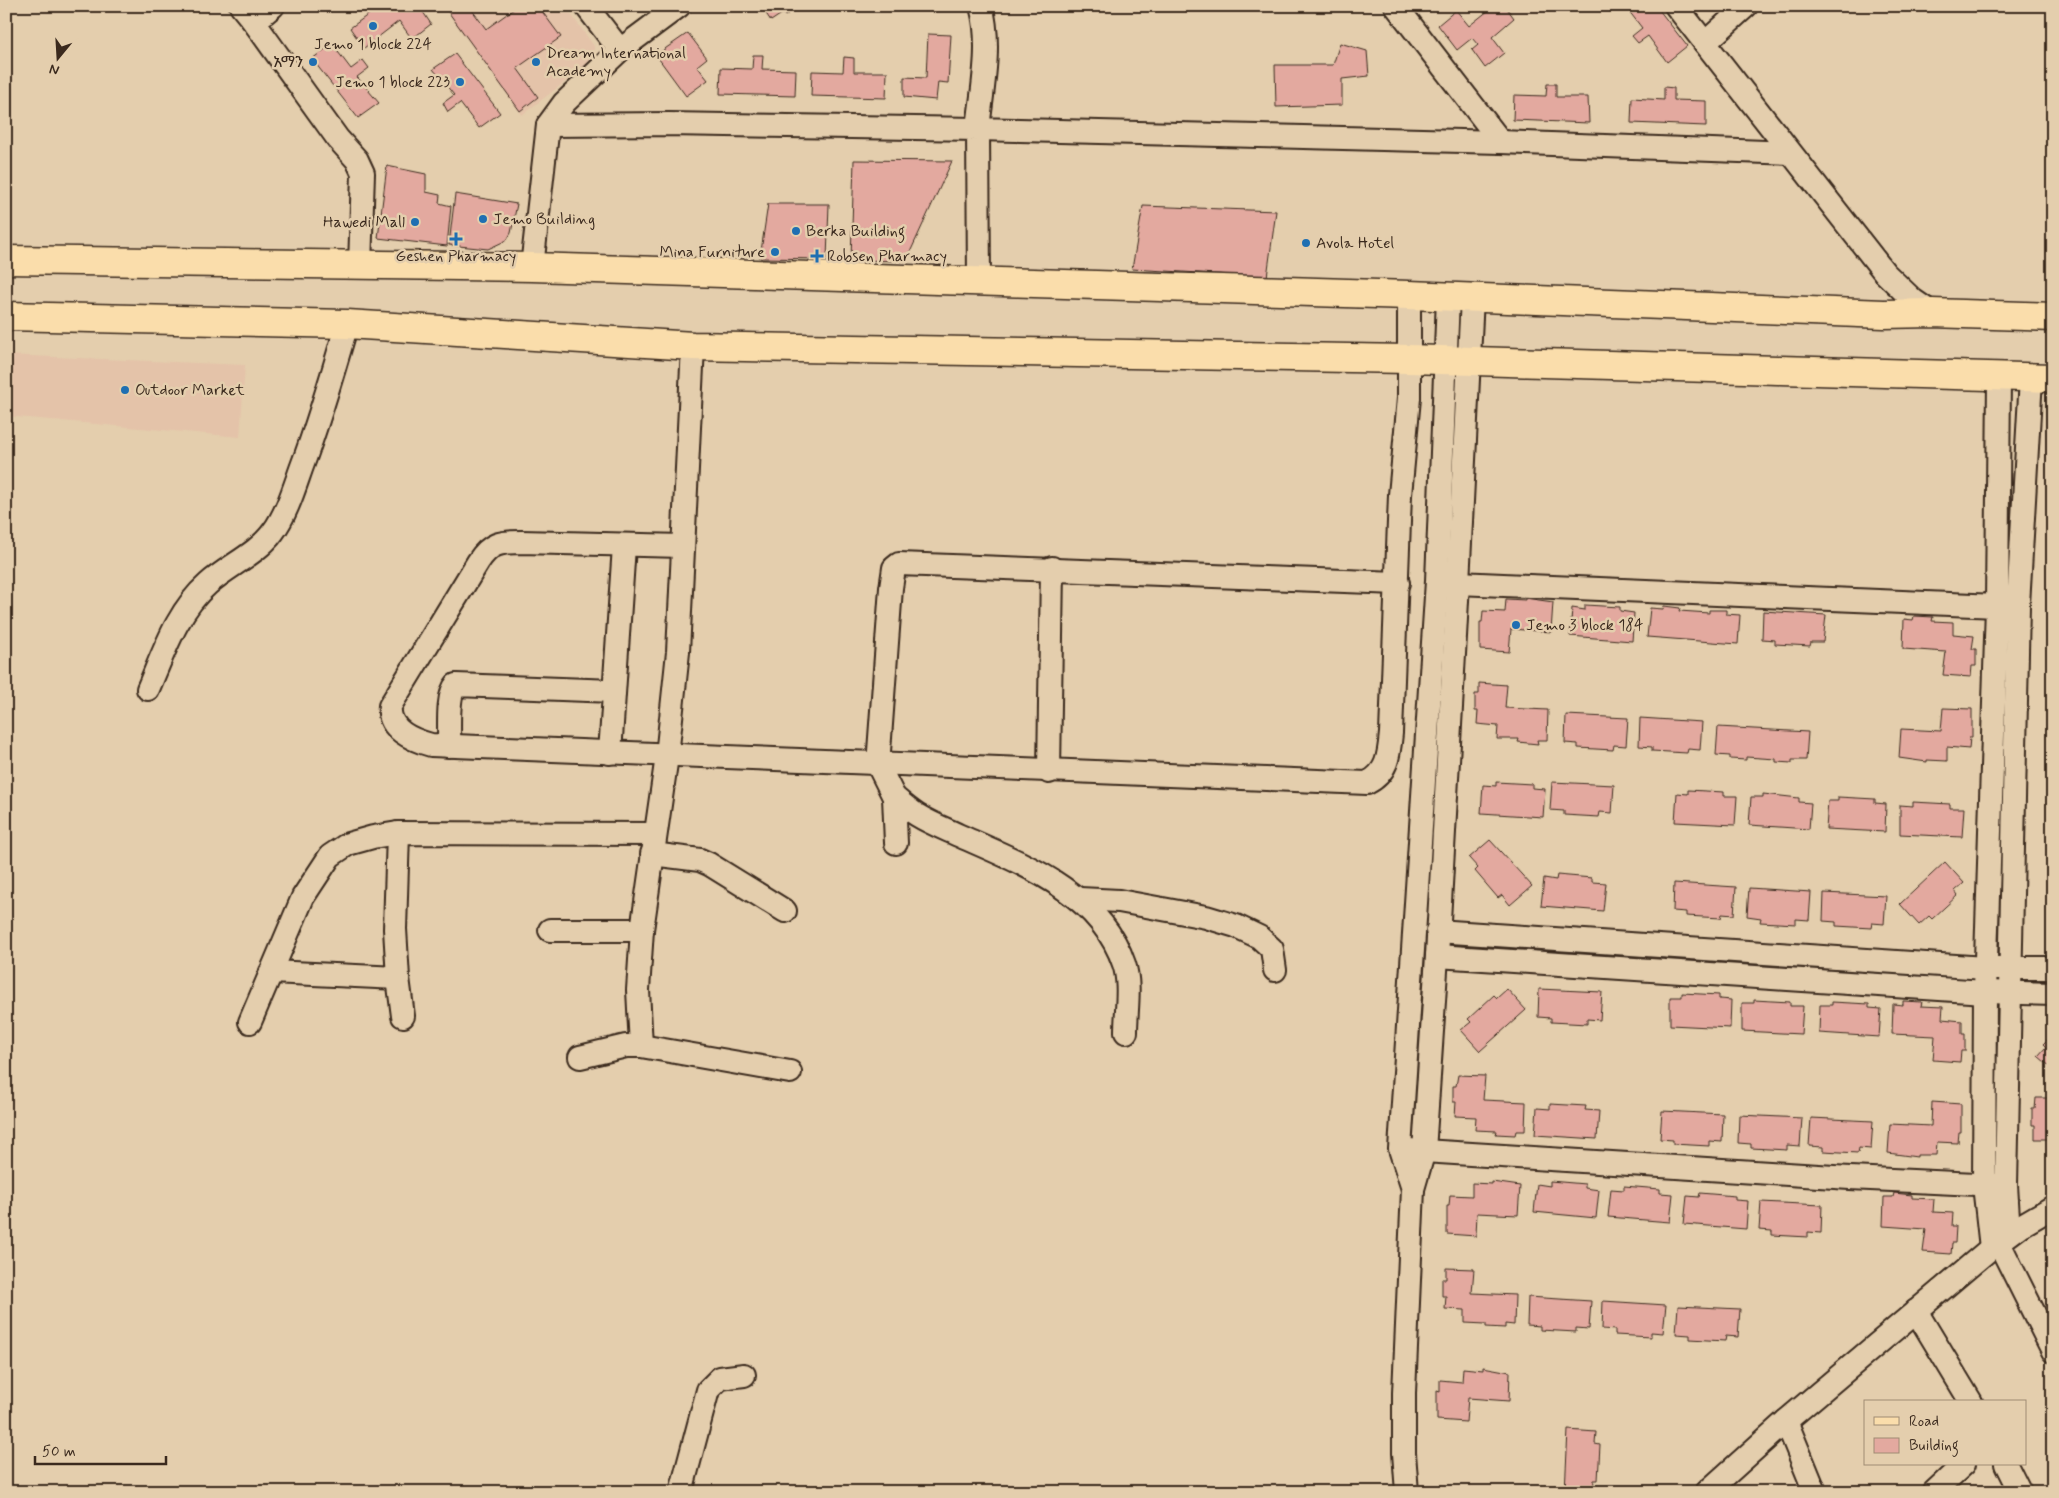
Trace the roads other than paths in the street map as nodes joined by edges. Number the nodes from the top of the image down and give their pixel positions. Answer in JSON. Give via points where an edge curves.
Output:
{"nodes":[{"id":1,"x":273,"y":6,"type":"edge"},
{"id":2,"x":586,"y":6,"type":"edge"},
{"id":3,"x":679,"y":6,"type":"edge"},
{"id":4,"x":1396,"y":6,"type":"edge"},
{"id":5,"x":1676,"y":6,"type":"edge"},
{"id":6,"x":1746,"y":6,"type":"edge"},
{"id":7,"x":986,"y":9,"type":"edge"},
{"id":8,"x":247,"y":14,"type":"edge"},
{"id":9,"x":1705,"y":44,"type":"junction"},
{"id":10,"x":620,"y":50,"type":"junction"},
{"id":11,"x":548,"y":125,"type":"junction"},
{"id":12,"x":978,"y":129,"type":"junction"},
{"id":13,"x":1501,"y":142,"type":"junction"},
{"id":14,"x":1790,"y":153,"type":"junction"},
{"id":15,"x":6,"y":245,"type":"edge"},
{"id":16,"x":34,"y":259,"type":"junction"},
{"id":17,"x":6,"y":260,"type":"edge"},
{"id":18,"x":360,"y":266,"type":"junction"},
{"id":19,"x":532,"y":267,"type":"junction"},
{"id":20,"x":1885,"y":273,"type":"junction"},
{"id":21,"x":979,"y":282,"type":"junction"},
{"id":22,"x":1409,"y":295,"type":"junction"},
{"id":23,"x":1460,"y":297,"type":"junction"},
{"id":24,"x":1932,"y":313,"type":"junction"},
{"id":25,"x":1884,"y":314,"type":"junction"},
{"id":26,"x":6,"y":316,"type":"edge"},
{"id":27,"x":2053,"y":317,"type":"edge"},
{"id":28,"x":347,"y":324,"type":"junction"},
{"id":29,"x":693,"y":346,"type":"junction"},
{"id":30,"x":1408,"y":359,"type":"junction"},
{"id":31,"x":1458,"y":361,"type":"junction"},
{"id":32,"x":1999,"y":378,"type":"junction"},
{"id":33,"x":2042,"y":378,"type":"edge"},
{"id":34,"x":624,"y":546,"type":"junction"},
{"id":35,"x":682,"y":546,"type":"junction"},
{"id":36,"x":1052,"y":568,"type":"junction"},
{"id":37,"x":1398,"y":583,"type":"junction"},
{"id":38,"x":1458,"y":583,"type":"junction"},
{"id":39,"x":1998,"y":606,"type":"junction"},
{"id":40,"x":148,"y":689,"type":"dead end"},
{"id":41,"x":614,"y":690,"type":"junction"},
{"id":42,"x":449,"y":746,"type":"junction"},
{"id":43,"x":610,"y":753,"type":"junction"},
{"id":44,"x":667,"y":756,"type":"junction"},
{"id":45,"x":878,"y":765,"type":"junction"},
{"id":46,"x":1049,"y":772,"type":"junction"},
{"id":47,"x":894,"y":797,"type":"junction"},
{"id":48,"x":398,"y":833,"type":"junction"},
{"id":49,"x":896,"y":843,"type":"dead end"},
{"id":50,"x":654,"y":844,"type":"junction"},
{"id":51,"x":1080,"y":899,"type":"junction"},
{"id":52,"x":785,"y":911,"type":"dead end"},
{"id":53,"x":550,"y":930,"type":"dead end"},
{"id":54,"x":642,"y":930,"type":"junction"},
{"id":55,"x":1437,"y":931,"type":"junction"},
{"id":56,"x":1643,"y":946,"type":"junction"},
{"id":57,"x":1437,"y":956,"type":"junction"},
{"id":58,"x":1985,"y":968,"type":"junction"},
{"id":59,"x":2011,"y":968,"type":"junction"},
{"id":60,"x":2053,"y":968,"type":"edge"},
{"id":61,"x":1275,"y":970,"type":"dead end"},
{"id":62,"x":1642,"y":970,"type":"junction"},
{"id":63,"x":271,"y":972,"type":"junction"},
{"id":64,"x":398,"y":978,"type":"junction"},
{"id":65,"x":1985,"y":992,"type":"junction"},
{"id":66,"x":2011,"y":993,"type":"junction"},
{"id":67,"x":2053,"y":994,"type":"edge"},
{"id":68,"x":404,"y":1016,"type":"dead end"},
{"id":69,"x":250,"y":1022,"type":"dead end"},
{"id":70,"x":1126,"y":1032,"type":"dead end"},
{"id":71,"x":641,"y":1046,"type":"junction"},
{"id":72,"x":580,"y":1057,"type":"dead end"},
{"id":73,"x":790,"y":1072,"type":"dead end"},
{"id":74,"x":1400,"y":1149,"type":"junction"},
{"id":75,"x":1424,"y":1151,"type":"junction"},
{"id":76,"x":1984,"y":1185,"type":"junction"},
{"id":77,"x":2006,"y":1185,"type":"junction"},
{"id":78,"x":1413,"y":1189,"type":"junction"},
{"id":79,"x":2053,"y":1207,"type":"edge"},
{"id":80,"x":2000,"y":1242,"type":"junction"},
{"id":81,"x":1916,"y":1311,"type":"junction"},
{"id":82,"x":2053,"y":1351,"type":"edge"},
{"id":83,"x":744,"y":1375,"type":"dead end"},
{"id":84,"x":1969,"y":1400,"type":"edge"},
{"id":85,"x":1786,"y":1421,"type":"junction"},
{"id":86,"x":1962,"y":1466,"type":"edge"},
{"id":87,"x":2007,"y":1466,"type":"edge"},
{"id":88,"x":1714,"y":1489,"type":"edge"},
{"id":89,"x":681,"y":1492,"type":"edge"},
{"id":90,"x":1407,"y":1492,"type":"edge"},
{"id":91,"x":1815,"y":1492,"type":"edge"},
{"id":92,"x":1934,"y":1492,"type":"edge"},
{"id":93,"x":2020,"y":1492,"type":"edge"}],
"edges":[{"from":1,"to":8,"type":"street"},
{"from":2,"to":10,"type":"street"},
{"from":3,"to":10,"type":"street"},
{"from":4,"to":13,"type":"street"},
{"from":5,"to":9,"type":"street"},
{"from":6,"to":9,"type":"street"},
{"from":7,"to":12,"type":"street"},
{"from":8,"to":18,"type":"street","via":[[338,139],[357,160],[363,174]]},
{"from":9,"to":14,"type":"street"},
{"from":10,"to":11,"type":"street","via":[[564,103]]},
{"from":11,"to":12,"type":"street"},
{"from":11,"to":19,"type":"street"},
{"from":12,"to":13,"type":"street"},
{"from":12,"to":21,"type":"street"},
{"from":13,"to":14,"type":"street"},
{"from":14,"to":20,"type":"street"},
{"from":15,"to":16,"type":"main road"},
{"from":16,"to":17,"type":"main road"},
{"from":16,"to":18,"type":"main road"},
{"from":18,"to":19,"type":"main road"},
{"from":19,"to":21,"type":"main road"},
{"from":20,"to":24,"type":"street"},
{"from":20,"to":25,"type":"street"},
{"from":21,"to":22,"type":"main road"},
{"from":22,"to":23,"type":"main road"},
{"from":22,"to":30,"type":"street"},
{"from":23,"to":25,"type":"main road"},
{"from":23,"to":31,"type":"street"},
{"from":24,"to":25,"type":"main road"},
{"from":24,"to":27,"type":"main road"},
{"from":26,"to":28,"type":"main road"},
{"from":28,"to":29,"type":"main road"},
{"from":28,"to":40,"type":"street","via":[[317,424],[291,496],[273,532],[208,584],[191,602],[176,626]]},
{"from":29,"to":30,"type":"main road"},
{"from":29,"to":35,"type":"street"},
{"from":30,"to":31,"type":"main road"},
{"from":30,"to":37,"type":"street","via":[[1409,398],[1400,495]]},
{"from":31,"to":32,"type":"main road"},
{"from":31,"to":38,"type":"street"},
{"from":31,"to":74,"type":"street","via":[[1437,581]]},
{"from":32,"to":33,"type":"main road"},
{"from":32,"to":39,"type":"street"},
{"from":33,"to":59,"type":"street","via":[[2018,605]]},
{"from":34,"to":35,"type":"street"},
{"from":34,"to":41,"type":"street"},
{"from":34,"to":42,"type":"street","via":[[506,542],[494,544],[485,551],[390,706],[389,714],[403,734],[417,742]]},
{"from":35,"to":44,"type":"street","via":[[678,652]]},
{"from":36,"to":37,"type":"street"},
{"from":36,"to":45,"type":"street","via":[[907,562],[894,568]]},
{"from":36,"to":46,"type":"street"},
{"from":37,"to":46,"type":"street","via":[[1388,760],[1375,780],[1355,784]]},
{"from":38,"to":39,"type":"street"},
{"from":38,"to":55,"type":"street"},
{"from":39,"to":58,"type":"street"},
{"from":41,"to":42,"type":"street","via":[[456,686],[451,698]]},
{"from":41,"to":43,"type":"street"},
{"from":42,"to":43,"type":"street"},
{"from":43,"to":44,"type":"street"},
{"from":44,"to":45,"type":"street"},
{"from":44,"to":50,"type":"street"},
{"from":45,"to":46,"type":"street"},
{"from":45,"to":47,"type":"street"},
{"from":47,"to":49,"type":"street"},
{"from":47,"to":51,"type":"street","via":[[918,816],[1032,868]]},
{"from":48,"to":50,"type":"street"},
{"from":48,"to":63,"type":"street","via":[[348,844],[330,856],[303,897]]},
{"from":48,"to":64,"type":"street","via":[[395,928]]},
{"from":50,"to":52,"type":"street","via":[[705,862]]},
{"from":50,"to":54,"type":"street"},
{"from":51,"to":61,"type":"street","via":[[1119,901],[1206,917],[1236,926],[1272,949]]},
{"from":51,"to":70,"type":"street","via":[[1115,944],[1124,964]]},
{"from":53,"to":54,"type":"street"},
{"from":54,"to":71,"type":"street","via":[[638,990]]},
{"from":55,"to":56,"type":"street"},
{"from":55,"to":57,"type":"street"},
{"from":56,"to":58,"type":"street"},
{"from":56,"to":62,"type":"street"},
{"from":57,"to":62,"type":"street"},
{"from":57,"to":75,"type":"street"},
{"from":58,"to":59,"type":"street"},
{"from":58,"to":65,"type":"street"},
{"from":59,"to":60,"type":"street"},
{"from":59,"to":66,"type":"street"},
{"from":62,"to":65,"type":"street"},
{"from":63,"to":64,"type":"street"},
{"from":63,"to":69,"type":"street"},
{"from":64,"to":68,"type":"street"},
{"from":65,"to":66,"type":"street"},
{"from":65,"to":76,"type":"street"},
{"from":66,"to":67,"type":"street"},
{"from":66,"to":77,"type":"street"},
{"from":71,"to":72,"type":"street","via":[[626,1046]]},
{"from":71,"to":73,"type":"street"},
{"from":74,"to":75,"type":"street"},
{"from":74,"to":78,"type":"street"},
{"from":75,"to":76,"type":"street"},
{"from":75,"to":78,"type":"street"},
{"from":76,"to":77,"type":"street"},
{"from":76,"to":80,"type":"street"},
{"from":77,"to":80,"type":"street"},
{"from":78,"to":90,"type":"street","via":[[1404,1393]]},
{"from":79,"to":80,"type":"street"},
{"from":80,"to":81,"type":"street"},
{"from":80,"to":82,"type":"street"},
{"from":81,"to":84,"type":"street"},
{"from":81,"to":85,"type":"street"},
{"from":83,"to":89,"type":"street","via":[[720,1378],[708,1390]]},
{"from":85,"to":88,"type":"street"},
{"from":85,"to":91,"type":"street"},
{"from":86,"to":92,"type":"street"},
{"from":87,"to":93,"type":"street"}]}
